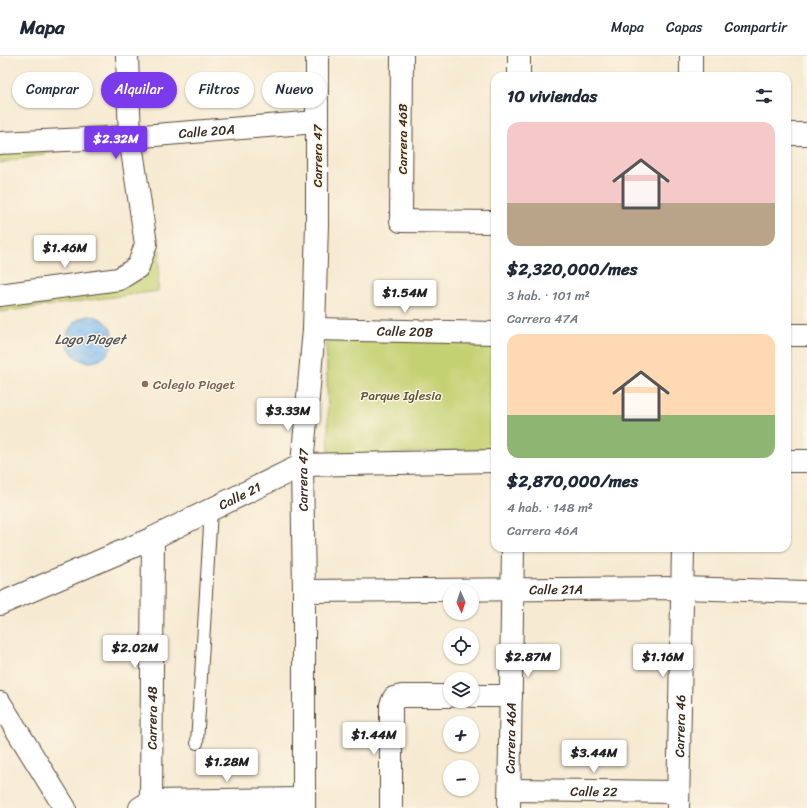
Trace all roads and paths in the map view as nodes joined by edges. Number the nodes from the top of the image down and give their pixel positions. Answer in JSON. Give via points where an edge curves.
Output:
{"nodes":[{"id":1,"x":127,"y":56,"type":"edge"},
{"id":2,"x":317,"y":56,"type":"edge"},
{"id":3,"x":402,"y":56,"type":"edge"},
{"id":4,"x":519,"y":56,"type":"edge"},
{"id":5,"x":691,"y":56,"type":"edge"},
{"id":6,"x":519,"y":72,"type":"edge"},
{"id":7,"x":691,"y":72,"type":"edge"},
{"id":8,"x":317,"y":122,"type":"junction"},
{"id":9,"x":791,"y":134,"type":"edge"},
{"id":10,"x":807,"y":134,"type":"edge"},
{"id":11,"x":130,"y":137,"type":"junction"},
{"id":12,"x":0,"y":143,"type":"edge"},
{"id":13,"x":491,"y":222,"type":"edge"},
{"id":14,"x":0,"y":295,"type":"edge"},
{"id":15,"x":314,"y":329,"type":"junction"},
{"id":16,"x":491,"y":333,"type":"edge"},
{"id":17,"x":791,"y":335,"type":"edge"},
{"id":18,"x":807,"y":335,"type":"edge"},
{"id":19,"x":491,"y":461,"type":"edge"},
{"id":20,"x":791,"y":461,"type":"edge"},
{"id":21,"x":807,"y":461,"type":"edge"},
{"id":22,"x":302,"y":465,"type":"junction"},
{"id":23,"x":211,"y":510,"type":"junction"},
{"id":24,"x":153,"y":538,"type":"junction"},
{"id":25,"x":513,"y":552,"type":"edge"},
{"id":26,"x":683,"y":552,"type":"edge"},
{"id":27,"x":682,"y":588,"type":"junction"},
{"id":28,"x":512,"y":589,"type":"junction"},
{"id":29,"x":304,"y":591,"type":"junction"},
{"id":30,"x":807,"y":592,"type":"edge"},
{"id":31,"x":0,"y":604,"type":"edge"},
{"id":32,"x":443,"y":696,"type":"edge"},
{"id":33,"x":479,"y":696,"type":"edge"},
{"id":34,"x":511,"y":696,"type":"junction"},
{"id":35,"x":0,"y":703,"type":"edge"},
{"id":36,"x":197,"y":743,"type":"dead end"},
{"id":37,"x":509,"y":799,"type":"edge"},
{"id":38,"x":678,"y":800,"type":"edge"},
{"id":39,"x":304,"y":803,"type":"edge"},
{"id":40,"x":146,"y":804,"type":"edge"},
{"id":41,"x":65,"y":808,"type":"edge"},
{"id":42,"x":391,"y":808,"type":"edge"}],
"edges":[{"from":1,"to":11,"type":"street"},
{"from":2,"to":8,"type":"street","name":"Carrera 47"},
{"from":3,"to":13,"type":"street","name":"Carrera 46B","via":[[401,221]]},
{"from":4,"to":6,"type":"street"},
{"from":5,"to":7,"type":"street"},
{"from":8,"to":11,"type":"street","name":"Calle 20A"},
{"from":8,"to":15,"type":"street","name":"Carrera 47"},
{"from":9,"to":10,"type":"street"},
{"from":11,"to":12,"type":"street","name":"Calle 20A"},
{"from":11,"to":14,"type":"street","via":[[146,244],[138,267],[119,279]]},
{"from":15,"to":16,"type":"street","name":"Calle 20B"},
{"from":15,"to":22,"type":"street","name":"Carrera 47"},
{"from":17,"to":18,"type":"street"},
{"from":19,"to":22,"type":"street","name":"Calle 21"},
{"from":20,"to":21,"type":"street"},
{"from":22,"to":23,"type":"street","name":"Calle 21"},
{"from":22,"to":29,"type":"street","name":"Carrera 47"},
{"from":23,"to":24,"type":"street","name":"Calle 21"},
{"from":23,"to":36,"type":"lane"},
{"from":24,"to":31,"type":"street","name":"Calle 21"},
{"from":24,"to":40,"type":"street","name":"Carrera 48"},
{"from":25,"to":28,"type":"street","name":"Carrera 46A"},
{"from":26,"to":27,"type":"street","name":"Carrera 46"},
{"from":27,"to":28,"type":"street","name":"Calle 21A"},
{"from":27,"to":30,"type":"street","name":"Calle 21A"},
{"from":27,"to":38,"type":"street","name":"Carrera 46"},
{"from":28,"to":29,"type":"street","name":"Calle 21A"},
{"from":28,"to":34,"type":"street","name":"Carrera 46A"},
{"from":29,"to":39,"type":"street","name":"Carrera 47"},
{"from":32,"to":42,"type":"street","via":[[394,698],[391,705]]},
{"from":33,"to":34,"type":"street"},
{"from":34,"to":37,"type":"street","name":"Carrera 46A"},
{"from":35,"to":41,"type":"street"},
{"from":37,"to":38,"type":"street","name":"Calle 22"},
{"from":39,"to":40,"type":"street"}]}
